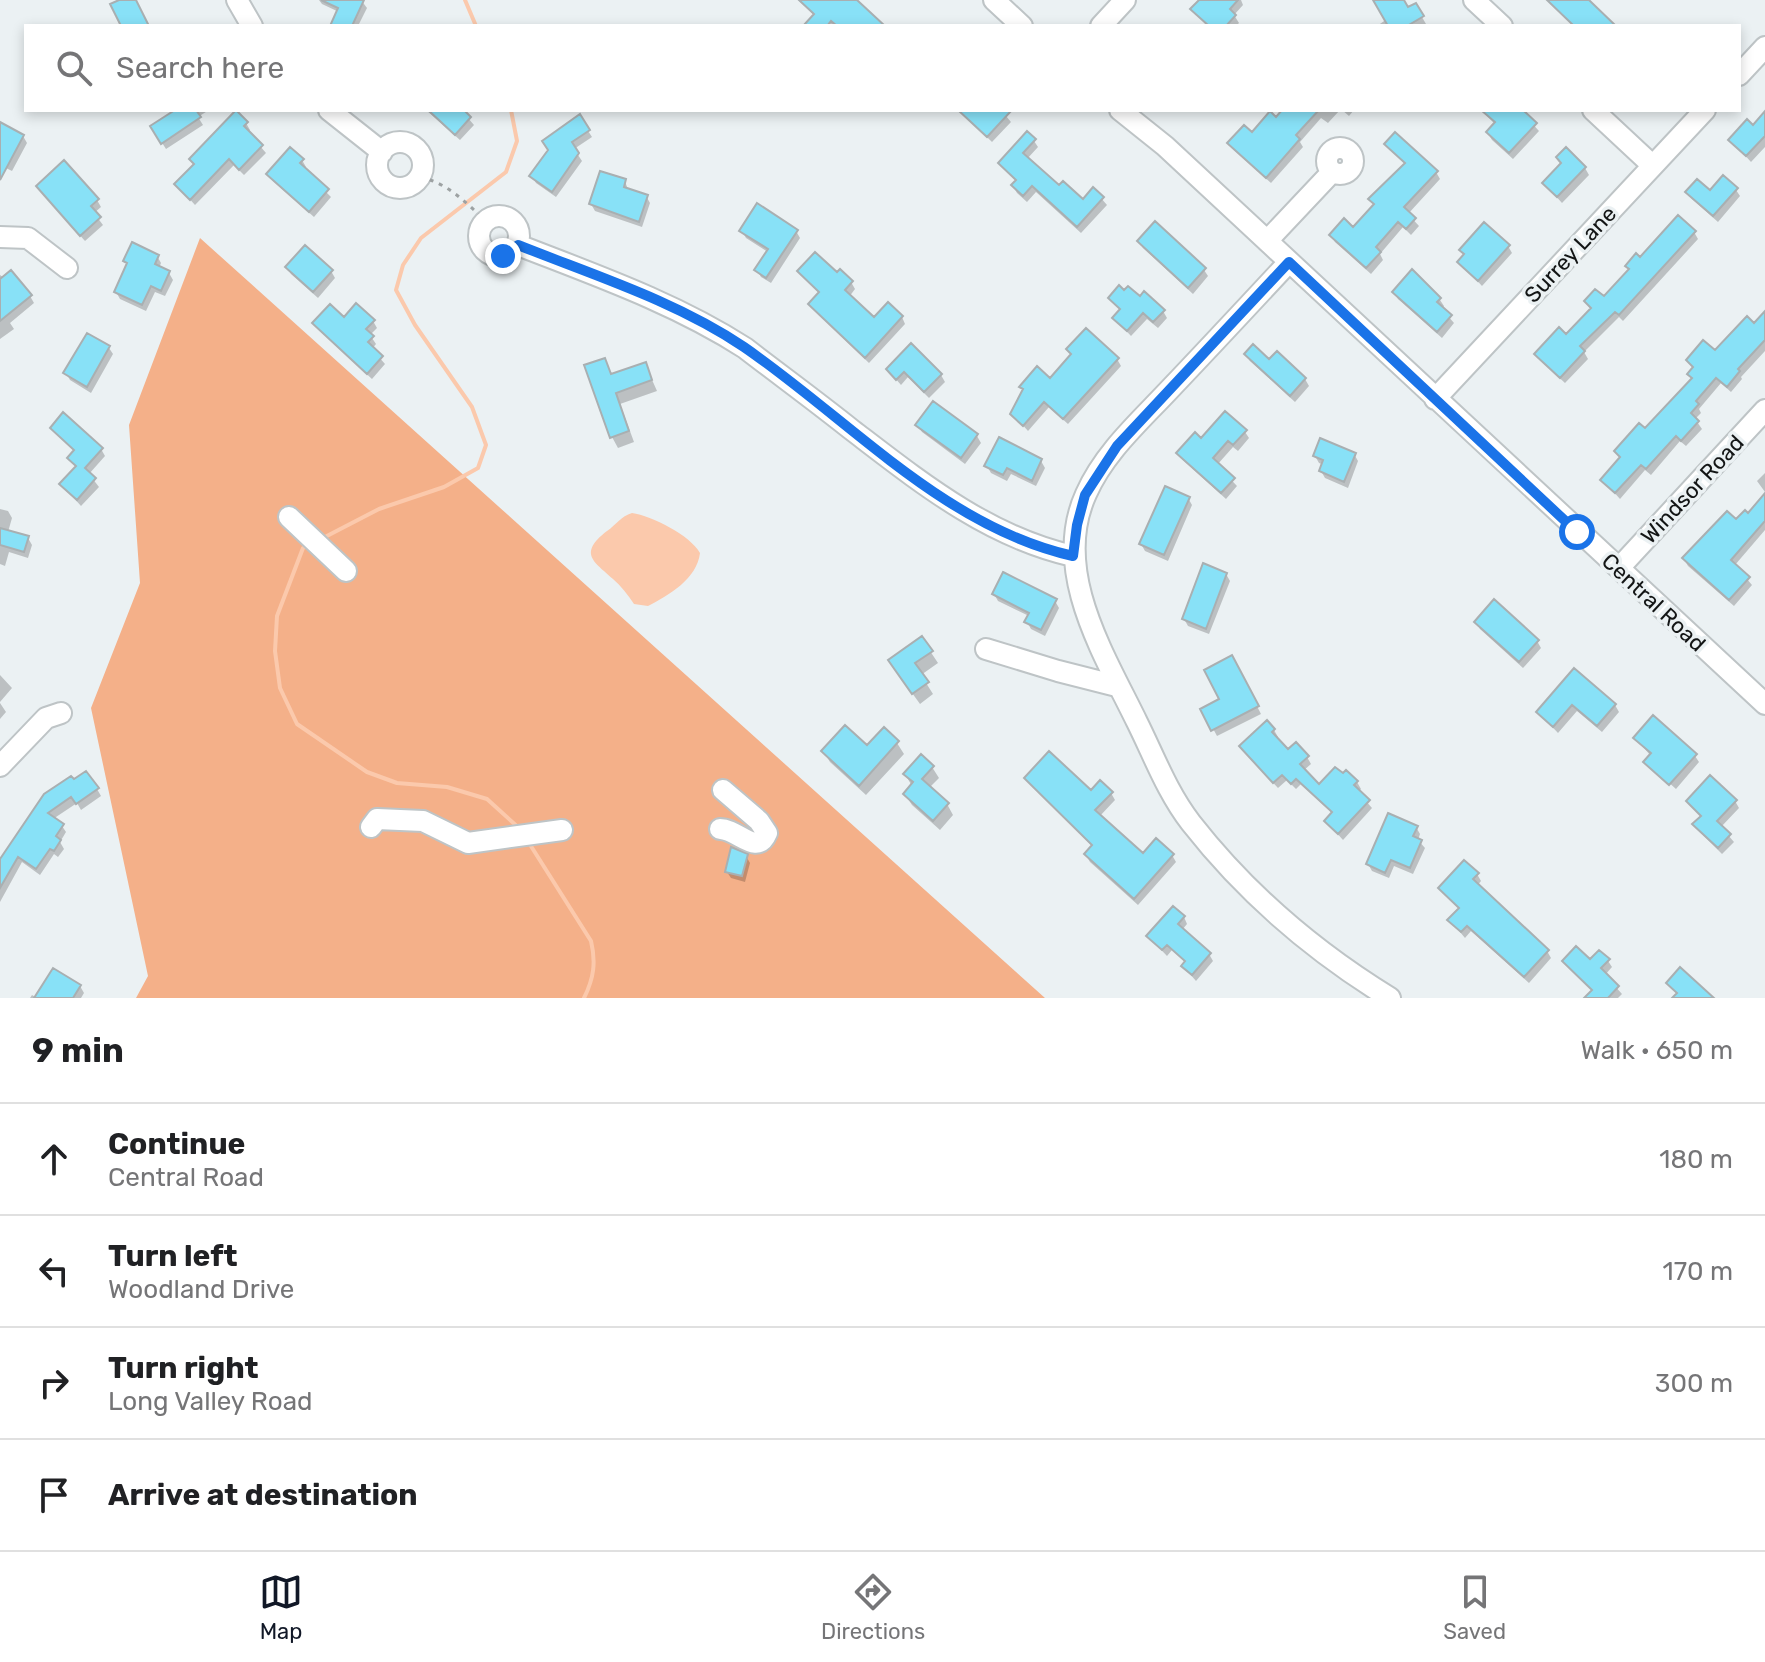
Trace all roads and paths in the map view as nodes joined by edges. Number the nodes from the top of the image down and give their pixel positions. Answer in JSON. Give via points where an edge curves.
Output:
{"nodes":[{"id":1,"x":237,"y":0,"type":"edge"},
{"id":2,"x":994,"y":0,"type":"edge"},
{"id":3,"x":1125,"y":0,"type":"edge"},
{"id":4,"x":1474,"y":0,"type":"edge"},
{"id":5,"x":251,"y":24,"type":"edge"},
{"id":6,"x":1020,"y":24,"type":"edge"},
{"id":7,"x":1103,"y":24,"type":"edge"},
{"id":8,"x":1500,"y":24,"type":"edge"},
{"id":9,"x":1763,"y":54,"type":"edge"},
{"id":10,"x":1741,"y":73,"type":"edge"},
{"id":11,"x":332,"y":112,"type":"edge"},
{"id":12,"x":1122,"y":112,"type":"edge"},
{"id":13,"x":1595,"y":112,"type":"edge"},
{"id":14,"x":1703,"y":112,"type":"edge"},
{"id":15,"x":382,"y":152,"type":"junction"},
{"id":16,"x":1652,"y":165,"type":"junction"},
{"id":17,"x":1332,"y":172,"type":"dead end"},
{"id":18,"x":420,"y":177,"type":"junction"},
{"id":19,"x":482,"y":217,"type":"junction"},
{"id":20,"x":0,"y":237,"type":"edge"},
{"id":21,"x":1267,"y":241,"type":"junction"},
{"id":22,"x":518,"y":245,"type":"junction"},
{"id":23,"x":1289,"y":262,"type":"junction"},
{"id":24,"x":67,"y":268,"type":"dead end"},
{"id":25,"x":1435,"y":399,"type":"junction"},
{"id":26,"x":1765,"y":410,"type":"edge"},
{"id":27,"x":294,"y":522,"type":"dead end"},
{"id":28,"x":1073,"y":556,"type":"junction"},
{"id":29,"x":1619,"y":568,"type":"junction"},
{"id":30,"x":346,"y":571,"type":"dead end"},
{"id":31,"x":986,"y":649,"type":"dead end"},
{"id":32,"x":1117,"y":686,"type":"junction"},
{"id":33,"x":1765,"y":704,"type":"edge"},
{"id":34,"x":61,"y":713,"type":"dead end"},
{"id":35,"x":0,"y":766,"type":"edge"},
{"id":36,"x":723,"y":790,"type":"dead end"},
{"id":37,"x":371,"y":827,"type":"dead end"},
{"id":38,"x":720,"y":829,"type":"dead end"},
{"id":39,"x":555,"y":831,"type":"dead end"},
{"id":40,"x":1390,"y":998,"type":"edge"}],
"edges":[{"from":1,"to":5,"type":"street"},
{"from":2,"to":6,"type":"street"},
{"from":3,"to":7,"type":"street"},
{"from":4,"to":8,"type":"street"},
{"from":9,"to":10,"type":"street"},
{"from":11,"to":15,"type":"street"},
{"from":12,"to":21,"type":"street","name":"Central Road"},
{"from":13,"to":16,"type":"street"},
{"from":14,"to":16,"type":"street","name":"Surrey Lane"},
{"from":15,"to":18,"type":"street","via":[[394,143],[410,144],[421,155]]},
{"from":15,"to":18,"type":"street","via":[[377,166],[390,186],[405,188]]},
{"from":16,"to":25,"type":"street","name":"Surrey Lane"},
{"from":17,"to":21,"type":"street"},
{"from":18,"to":19,"type":"path","via":[[448,187]]},
{"from":19,"to":22,"type":"street","via":[[511,220],[519,231]]},
{"from":19,"to":22,"type":"street","via":[[479,239],[490,254],[509,254]]},
{"from":20,"to":24,"type":"street","via":[[28,238]]},
{"from":21,"to":23,"type":"street","name":"Central Road"},
{"from":22,"to":28,"type":"street","via":[[723,334],[945,499],[1009,534]]},
{"from":23,"to":25,"type":"street","name":"Central Road"},
{"from":23,"to":28,"type":"street","via":[[1108,458],[1085,495]]},
{"from":25,"to":29,"type":"street","name":"Central Road"},
{"from":26,"to":29,"type":"street","name":"Windsor Road"},
{"from":27,"to":30,"type":"street"},
{"from":28,"to":32,"type":"street","via":[[1091,622]]},
{"from":29,"to":33,"type":"street","name":"Central Road"},
{"from":31,"to":32,"type":"street"},
{"from":32,"to":40,"type":"street","via":[[1190,822],[1284,920]]},
{"from":34,"to":35,"type":"street","via":[[46,718]]},
{"from":36,"to":38,"type":"street","via":[[767,833],[758,844]]},
{"from":37,"to":39,"type":"street","via":[[377,819],[423,821],[468,843]]}]}
